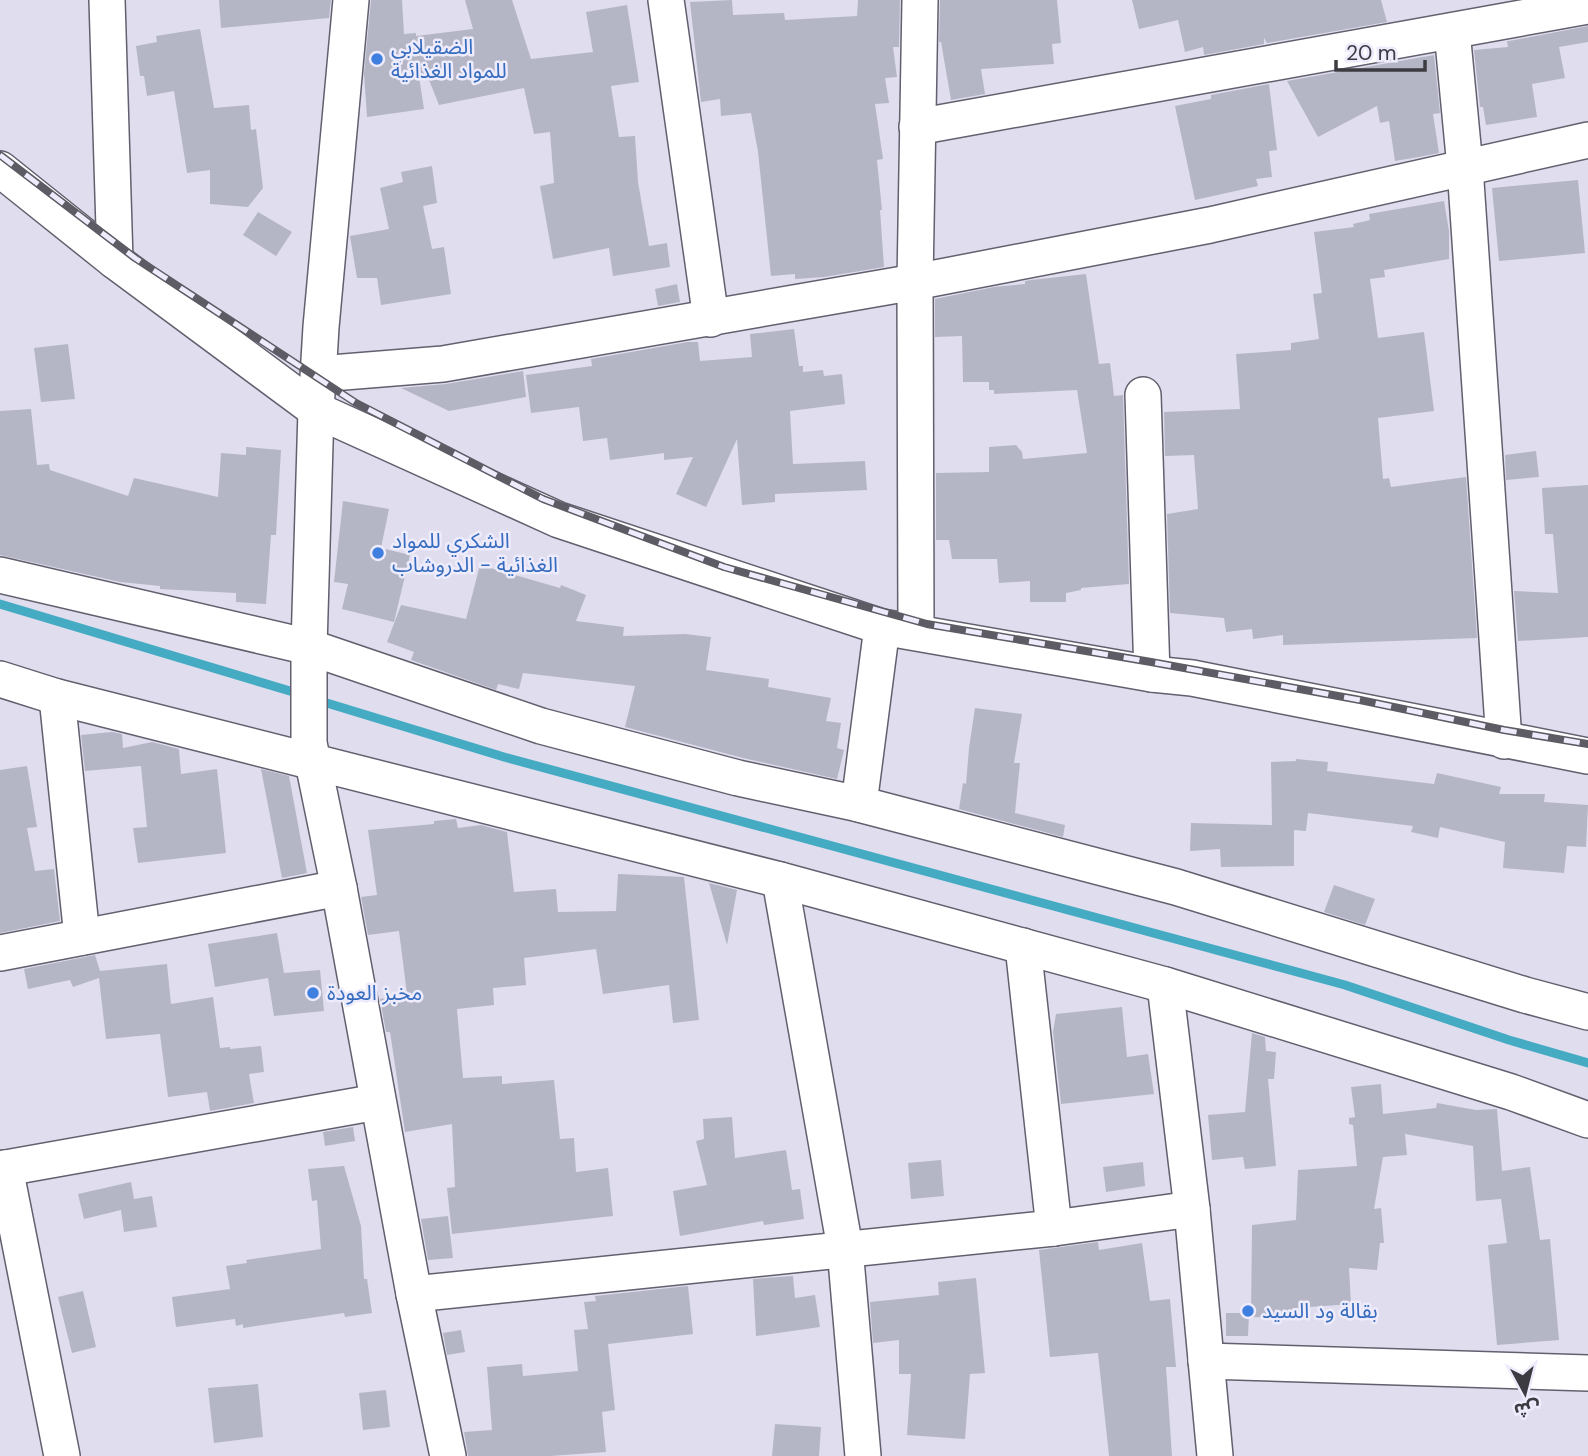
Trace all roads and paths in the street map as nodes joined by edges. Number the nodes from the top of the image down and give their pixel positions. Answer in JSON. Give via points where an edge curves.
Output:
{"nodes":[{"id":1,"x":107,"y":0,"type":"edge"},
{"id":2,"x":351,"y":0,"type":"edge"},
{"id":3,"x":666,"y":0,"type":"edge"},
{"id":4,"x":920,"y":0,"type":"edge"},
{"id":5,"x":1588,"y":6,"type":"edge"},
{"id":6,"x":1452,"y":31,"type":"junction"},
{"id":7,"x":917,"y":127,"type":"junction"},
{"id":8,"x":1588,"y":140,"type":"edge"},
{"id":9,"x":1465,"y":167,"type":"junction"},
{"id":10,"x":0,"y":169,"type":"edge"},
{"id":11,"x":43,"y":202,"type":"junction"},
{"id":12,"x":0,"y":205,"type":"edge"},
{"id":13,"x":116,"y":261,"type":"junction"},
{"id":14,"x":915,"y":282,"type":"junction"},
{"id":15,"x":711,"y":319,"type":"junction"},
{"id":16,"x":319,"y":374,"type":"junction"},
{"id":17,"x":1143,"y":395,"type":"dead end"},
{"id":18,"x":316,"y":410,"type":"junction"},
{"id":19,"x":0,"y":575,"type":"edge"},
{"id":20,"x":899,"y":629,"type":"junction"},
{"id":21,"x":309,"y":657,"type":"junction"},
{"id":22,"x":1152,"y":674,"type":"junction"},
{"id":23,"x":0,"y":679,"type":"edge"},
{"id":24,"x":57,"y":697,"type":"junction"},
{"id":25,"x":1504,"y":741,"type":"junction"},
{"id":26,"x":310,"y":752,"type":"junction"},
{"id":27,"x":1588,"y":756,"type":"edge"},
{"id":28,"x":859,"y":804,"type":"junction"},
{"id":29,"x":780,"y":880,"type":"junction"},
{"id":30,"x":339,"y":888,"type":"junction"},
{"id":31,"x":82,"y":937,"type":"junction"},
{"id":32,"x":1023,"y":946,"type":"junction"},
{"id":33,"x":0,"y":953,"type":"edge"},
{"id":34,"x":1165,"y":985,"type":"junction"},
{"id":35,"x":1588,"y":1012,"type":"edge"},
{"id":36,"x":377,"y":1102,"type":"junction"},
{"id":37,"x":1588,"y":1120,"type":"edge"},
{"id":38,"x":3,"y":1169,"type":"edge"},
{"id":39,"x":1192,"y":1209,"type":"junction"},
{"id":40,"x":1054,"y":1228,"type":"junction"},
{"id":41,"x":845,"y":1248,"type":"junction"},
{"id":42,"x":414,"y":1294,"type":"junction"},
{"id":43,"x":1206,"y":1361,"type":"junction"},
{"id":44,"x":1588,"y":1373,"type":"edge"},
{"id":45,"x":62,"y":1456,"type":"edge"},
{"id":46,"x":448,"y":1456,"type":"edge"},
{"id":47,"x":863,"y":1456,"type":"edge"},
{"id":48,"x":1215,"y":1456,"type":"edge"}],
"edges":[{"from":1,"to":13,"type":"street"},
{"from":2,"to":16,"type":"street"},
{"from":3,"to":15,"type":"street"},
{"from":4,"to":7,"type":"street"},
{"from":5,"to":6,"type":"street"},
{"from":6,"to":7,"type":"street"},
{"from":6,"to":9,"type":"street"},
{"from":7,"to":14,"type":"street"},
{"from":8,"to":9,"type":"street"},
{"from":9,"to":14,"type":"street","via":[[1210,225]]},
{"from":9,"to":25,"type":"street"},
{"from":10,"to":11,"type":"street"},
{"from":11,"to":12,"type":"street"},
{"from":11,"to":13,"type":"street"},
{"from":13,"to":18,"type":"street"},
{"from":14,"to":15,"type":"street"},
{"from":14,"to":20,"type":"street"},
{"from":15,"to":16,"type":"street","via":[[443,364]]},
{"from":16,"to":18,"type":"street"},
{"from":17,"to":22,"type":"street"},
{"from":18,"to":20,"type":"street","via":[[559,520]]},
{"from":18,"to":21,"type":"street"},
{"from":19,"to":21,"type":"street"},
{"from":20,"to":22,"type":"street"},
{"from":20,"to":28,"type":"street"},
{"from":21,"to":26,"type":"street"},
{"from":21,"to":28,"type":"street","via":[[541,726],[738,778]]},
{"from":22,"to":25,"type":"street","via":[[1192,678]]},
{"from":23,"to":24,"type":"street"},
{"from":24,"to":26,"type":"street"},
{"from":24,"to":31,"type":"street"},
{"from":25,"to":27,"type":"street"},
{"from":26,"to":29,"type":"street"},
{"from":26,"to":30,"type":"street"},
{"from":28,"to":35,"type":"street","via":[[1176,887]]},
{"from":29,"to":32,"type":"street"},
{"from":29,"to":41,"type":"street"},
{"from":30,"to":31,"type":"street"},
{"from":30,"to":36,"type":"street"},
{"from":31,"to":33,"type":"street"},
{"from":32,"to":34,"type":"street"},
{"from":32,"to":40,"type":"street"},
{"from":34,"to":37,"type":"street"},
{"from":34,"to":39,"type":"street"},
{"from":36,"to":38,"type":"street"},
{"from":36,"to":42,"type":"street"},
{"from":38,"to":45,"type":"street"},
{"from":39,"to":40,"type":"street"},
{"from":39,"to":43,"type":"street"},
{"from":40,"to":41,"type":"street"},
{"from":41,"to":42,"type":"street"},
{"from":41,"to":47,"type":"street"},
{"from":42,"to":46,"type":"street"},
{"from":43,"to":44,"type":"street"},
{"from":43,"to":48,"type":"street"}]}
